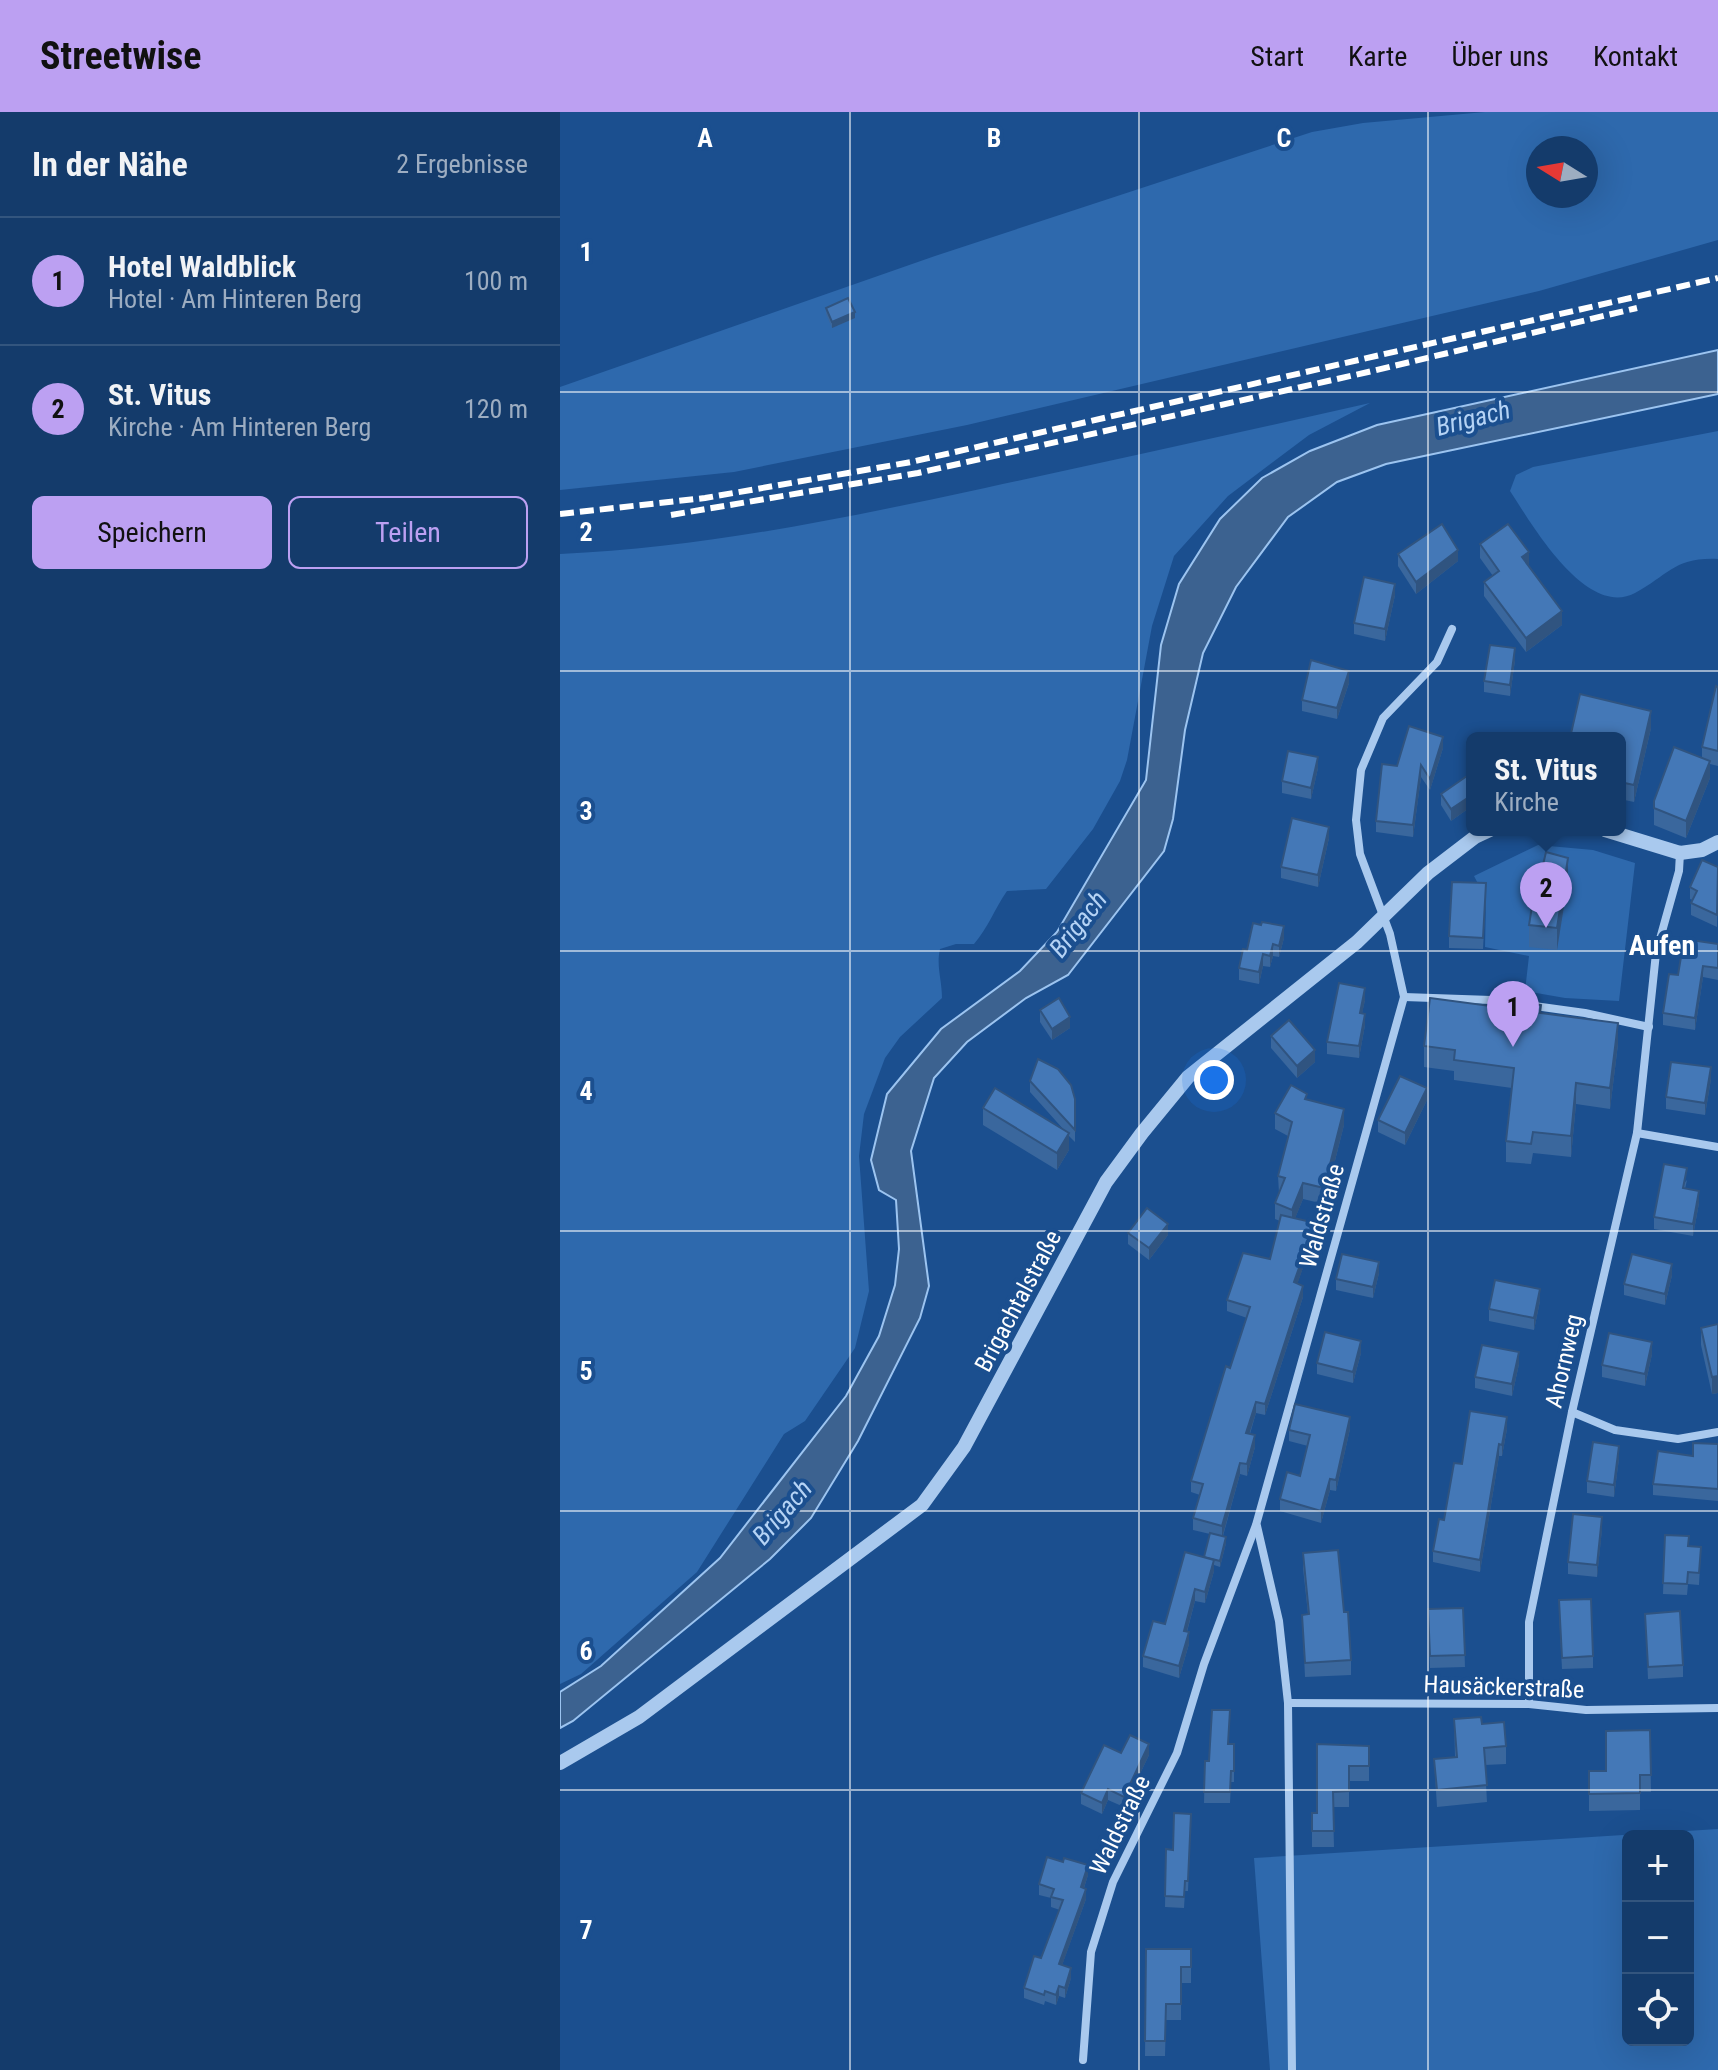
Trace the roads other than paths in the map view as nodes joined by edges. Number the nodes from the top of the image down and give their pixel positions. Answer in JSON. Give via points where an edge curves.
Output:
{"nodes":[{"id":1,"x":1452,"y":629,"type":"dead end"},
{"id":2,"x":1477,"y":836,"type":"edge"},
{"id":3,"x":1625,"y":836,"type":"edge"},
{"id":4,"x":1718,"y":842,"type":"edge"},
{"id":5,"x":1680,"y":853,"type":"junction"},
{"id":6,"x":1384,"y":918,"type":"junction"},
{"id":7,"x":1404,"y":997,"type":"junction"},
{"id":8,"x":1649,"y":1027,"type":"junction"},
{"id":9,"x":1637,"y":1133,"type":"junction"},
{"id":10,"x":1718,"y":1147,"type":"edge"},
{"id":11,"x":1572,"y":1412,"type":"junction"},
{"id":12,"x":1718,"y":1432,"type":"edge"},
{"id":13,"x":1256,"y":1525,"type":"junction"},
{"id":14,"x":1288,"y":1703,"type":"junction"},
{"id":15,"x":1529,"y":1704,"type":"junction"},
{"id":16,"x":1718,"y":1708,"type":"edge"},
{"id":17,"x":560,"y":1763,"type":"edge"},
{"id":18,"x":1083,"y":2060,"type":"dead end"},
{"id":19,"x":1292,"y":2070,"type":"edge"}],
"edges":[{"from":1,"to":6,"type":"street","name":"Waldstraße","via":[[1437,662],[1383,718],[1361,770],[1356,820],[1360,854]]},
{"from":2,"to":6,"type":"street","name":"Brigachtalstraße","via":[[1428,873]]},
{"from":3,"to":5,"type":"street"},
{"from":4,"to":5,"type":"street"},
{"from":5,"to":8,"type":"street","name":"Ahornweg","via":[[1656,953]]},
{"from":6,"to":7,"type":"street","name":"Waldstraße"},
{"from":6,"to":17,"type":"street","name":"Brigachtalstraße","via":[[1188,1077],[1142,1133],[1106,1182],[964,1447],[922,1505],[639,1717]]},
{"from":7,"to":8,"type":"street","via":[[1491,1000]]},
{"from":7,"to":13,"type":"street","name":"Waldstraße"},
{"from":8,"to":9,"type":"street","name":"Ahornweg"},
{"from":9,"to":10,"type":"street"},
{"from":9,"to":11,"type":"street","name":"Ahornweg"},
{"from":11,"to":12,"type":"street","via":[[1615,1430],[1678,1439]]},
{"from":11,"to":15,"type":"street","name":"Ahornweg","via":[[1529,1622]]},
{"from":13,"to":14,"type":"street","name":"Waldstraße","via":[[1279,1621]]},
{"from":13,"to":18,"type":"street","name":"Waldstraße","via":[[1177,1753],[1113,1882],[1091,1952]]},
{"from":14,"to":15,"type":"street","name":"Hausäckerstraße"},
{"from":14,"to":19,"type":"street","name":"Waldstraße"},
{"from":15,"to":16,"type":"street","name":"Hausäckerstraße","via":[[1586,1710]]}]}
